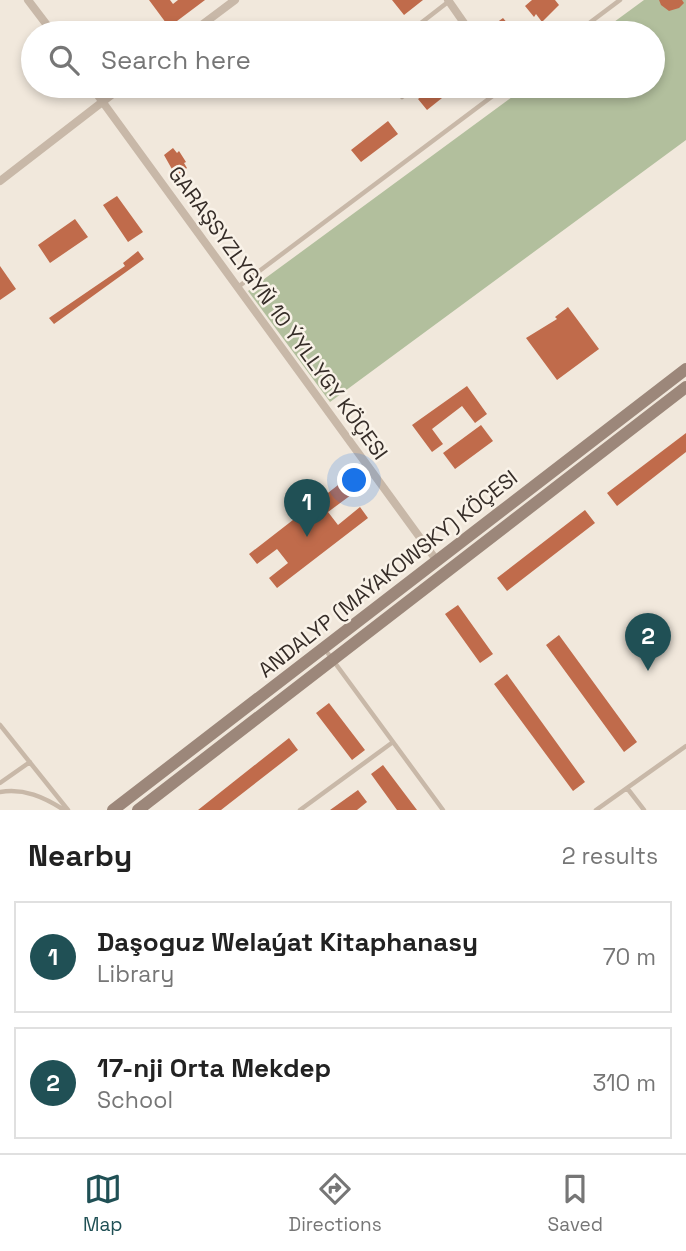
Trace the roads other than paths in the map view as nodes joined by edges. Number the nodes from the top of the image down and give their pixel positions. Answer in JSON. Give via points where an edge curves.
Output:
{"nodes":[{"id":1,"x":28,"y":0,"type":"edge"},
{"id":2,"x":235,"y":0,"type":"edge"},
{"id":3,"x":620,"y":0,"type":"edge"},
{"id":4,"x":448,"y":1,"type":"edge"},
{"id":5,"x":43,"y":21,"type":"edge"},
{"id":6,"x":207,"y":21,"type":"edge"},
{"id":7,"x":423,"y":21,"type":"edge"},
{"id":8,"x":462,"y":21,"type":"edge"},
{"id":9,"x":592,"y":21,"type":"edge"},
{"id":10,"x":99,"y":98,"type":"edge"},
{"id":11,"x":107,"y":98,"type":"edge"},
{"id":12,"x":490,"y":98,"type":"edge"},
{"id":13,"x":102,"y":102,"type":"junction"},
{"id":14,"x":0,"y":181,"type":"edge"},
{"id":15,"x":237,"y":287,"type":"junction"},
{"id":16,"x":686,"y":369,"type":"edge"},
{"id":17,"x":686,"y":387,"type":"edge"},
{"id":18,"x":437,"y":561,"type":"junction"},
{"id":19,"x":324,"y":648,"type":"junction"},
{"id":20,"x":332,"y":659,"type":"junction"},
{"id":21,"x":0,"y":725,"type":"edge"},
{"id":22,"x":393,"y":742,"type":"junction"},
{"id":23,"x":686,"y":746,"type":"edge"},
{"id":24,"x":30,"y":762,"type":"junction"},
{"id":25,"x":0,"y":783,"type":"edge"},
{"id":26,"x":627,"y":788,"type":"junction"},
{"id":27,"x":0,"y":792,"type":"edge"},
{"id":28,"x":66,"y":810,"type":"edge"},
{"id":29,"x":113,"y":810,"type":"edge"},
{"id":30,"x":138,"y":810,"type":"edge"},
{"id":31,"x":300,"y":810,"type":"edge"},
{"id":32,"x":443,"y":810,"type":"edge"},
{"id":33,"x":596,"y":810,"type":"edge"},
{"id":34,"x":644,"y":810,"type":"edge"}],
"edges":[{"from":1,"to":5,"type":"street"},
{"from":2,"to":6,"type":"street"},
{"from":3,"to":9,"type":"lane"},
{"from":4,"to":7,"type":"lane"},
{"from":4,"to":8,"type":"street"},
{"from":10,"to":13,"type":"street","name":"GARAŞSYZLYGYŇ 10 ÝYLLYGY KÖÇESI"},
{"from":11,"to":13,"type":"street"},
{"from":12,"to":15,"type":"lane"},
{"from":13,"to":14,"type":"street"},
{"from":13,"to":15,"type":"street","name":"GARAŞSYZLYGYŇ 10 ÝYLLYGY KÖÇESI"},
{"from":15,"to":18,"type":"street","name":"GARAŞSYZLYGYŇ 10 ÝYLLYGY KÖÇESI"},
{"from":16,"to":18,"type":"main road","name":"ANDALYP (MAÝAKOWSKY) KÖÇESI"},
{"from":17,"to":20,"type":"main road","name":"ANDALYP (MAÝAKOWSKY) KÖÇESI"},
{"from":18,"to":19,"type":"main road","name":"ANDALYP (MAÝAKOWSKY) KÖÇESI"},
{"from":19,"to":20,"type":"lane"},
{"from":19,"to":29,"type":"main road","name":"ANDALYP (MAÝAKOWSKY) KÖÇESI"},
{"from":20,"to":22,"type":"lane"},
{"from":20,"to":30,"type":"main road","name":"ANDALYP (MAÝAKOWSKY) KÖÇESI"},
{"from":21,"to":24,"type":"lane"},
{"from":22,"to":31,"type":"lane"},
{"from":22,"to":32,"type":"lane"},
{"from":23,"to":26,"type":"lane"},
{"from":24,"to":25,"type":"lane"},
{"from":24,"to":28,"type":"lane"},
{"from":26,"to":33,"type":"lane"},
{"from":26,"to":34,"type":"lane"},
{"from":27,"to":28,"type":"lane","via":[[35,794]]}]}
